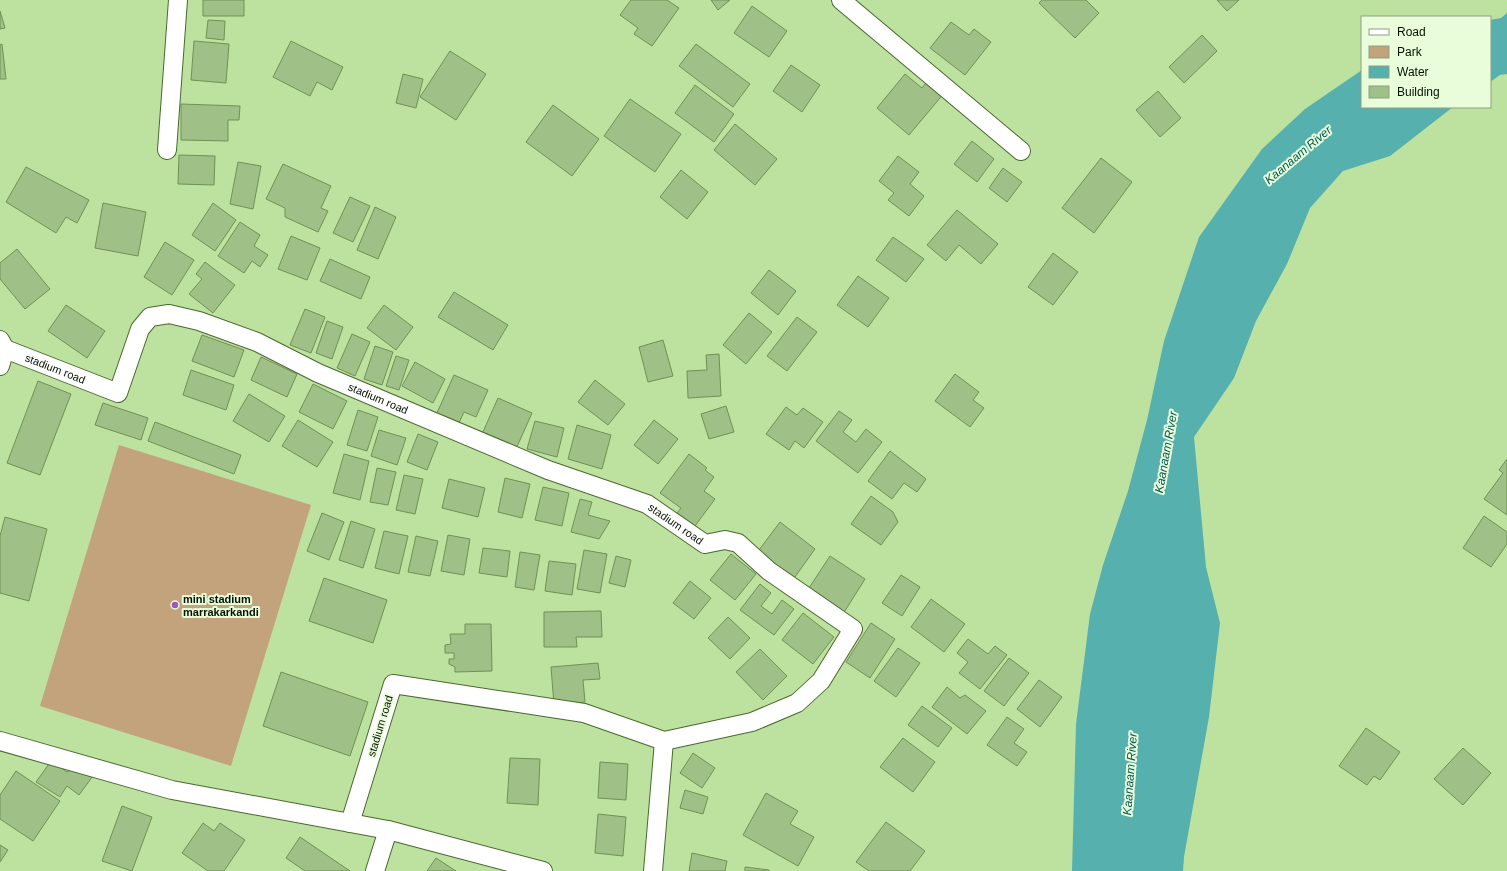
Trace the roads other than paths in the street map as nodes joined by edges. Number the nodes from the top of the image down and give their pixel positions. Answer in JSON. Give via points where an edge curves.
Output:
{"nodes":[{"id":1,"x":178,"y":0,"type":"edge"},
{"id":2,"x":841,"y":0,"type":"edge"},
{"id":3,"x":167,"y":150,"type":"dead end"},
{"id":4,"x":1021,"y":151,"type":"dead end"},
{"id":5,"x":3,"y":345,"type":"edge"},
{"id":6,"x":0,"y":366,"type":"edge"},
{"id":7,"x":0,"y":741,"type":"edge"},
{"id":8,"x":664,"y":741,"type":"junction"},
{"id":9,"x":350,"y":823,"type":"junction"},
{"id":10,"x":388,"y":830,"type":"junction"},
{"id":11,"x":375,"y":871,"type":"edge"},
{"id":12,"x":543,"y":871,"type":"edge"},
{"id":13,"x":653,"y":871,"type":"edge"}],
"edges":[{"from":1,"to":3,"type":"street"},
{"from":2,"to":4,"type":"street"},
{"from":5,"to":6,"type":"street"},
{"from":5,"to":8,"type":"street","name":"stadium road","via":[[118,393],[140,329],[150,317],[169,314],[199,321],[257,342],[318,373],[548,470],[647,504],[705,544],[725,540],[738,543],[769,571],[853,629],[821,681],[797,703],[752,722]]},
{"from":7,"to":9,"type":"street","via":[[172,790]]},
{"from":8,"to":9,"type":"street","name":"stadium road","via":[[584,713],[393,684]]},
{"from":8,"to":13,"type":"street"},
{"from":9,"to":10,"type":"street"},
{"from":10,"to":11,"type":"street"},
{"from":10,"to":12,"type":"street"}]}
